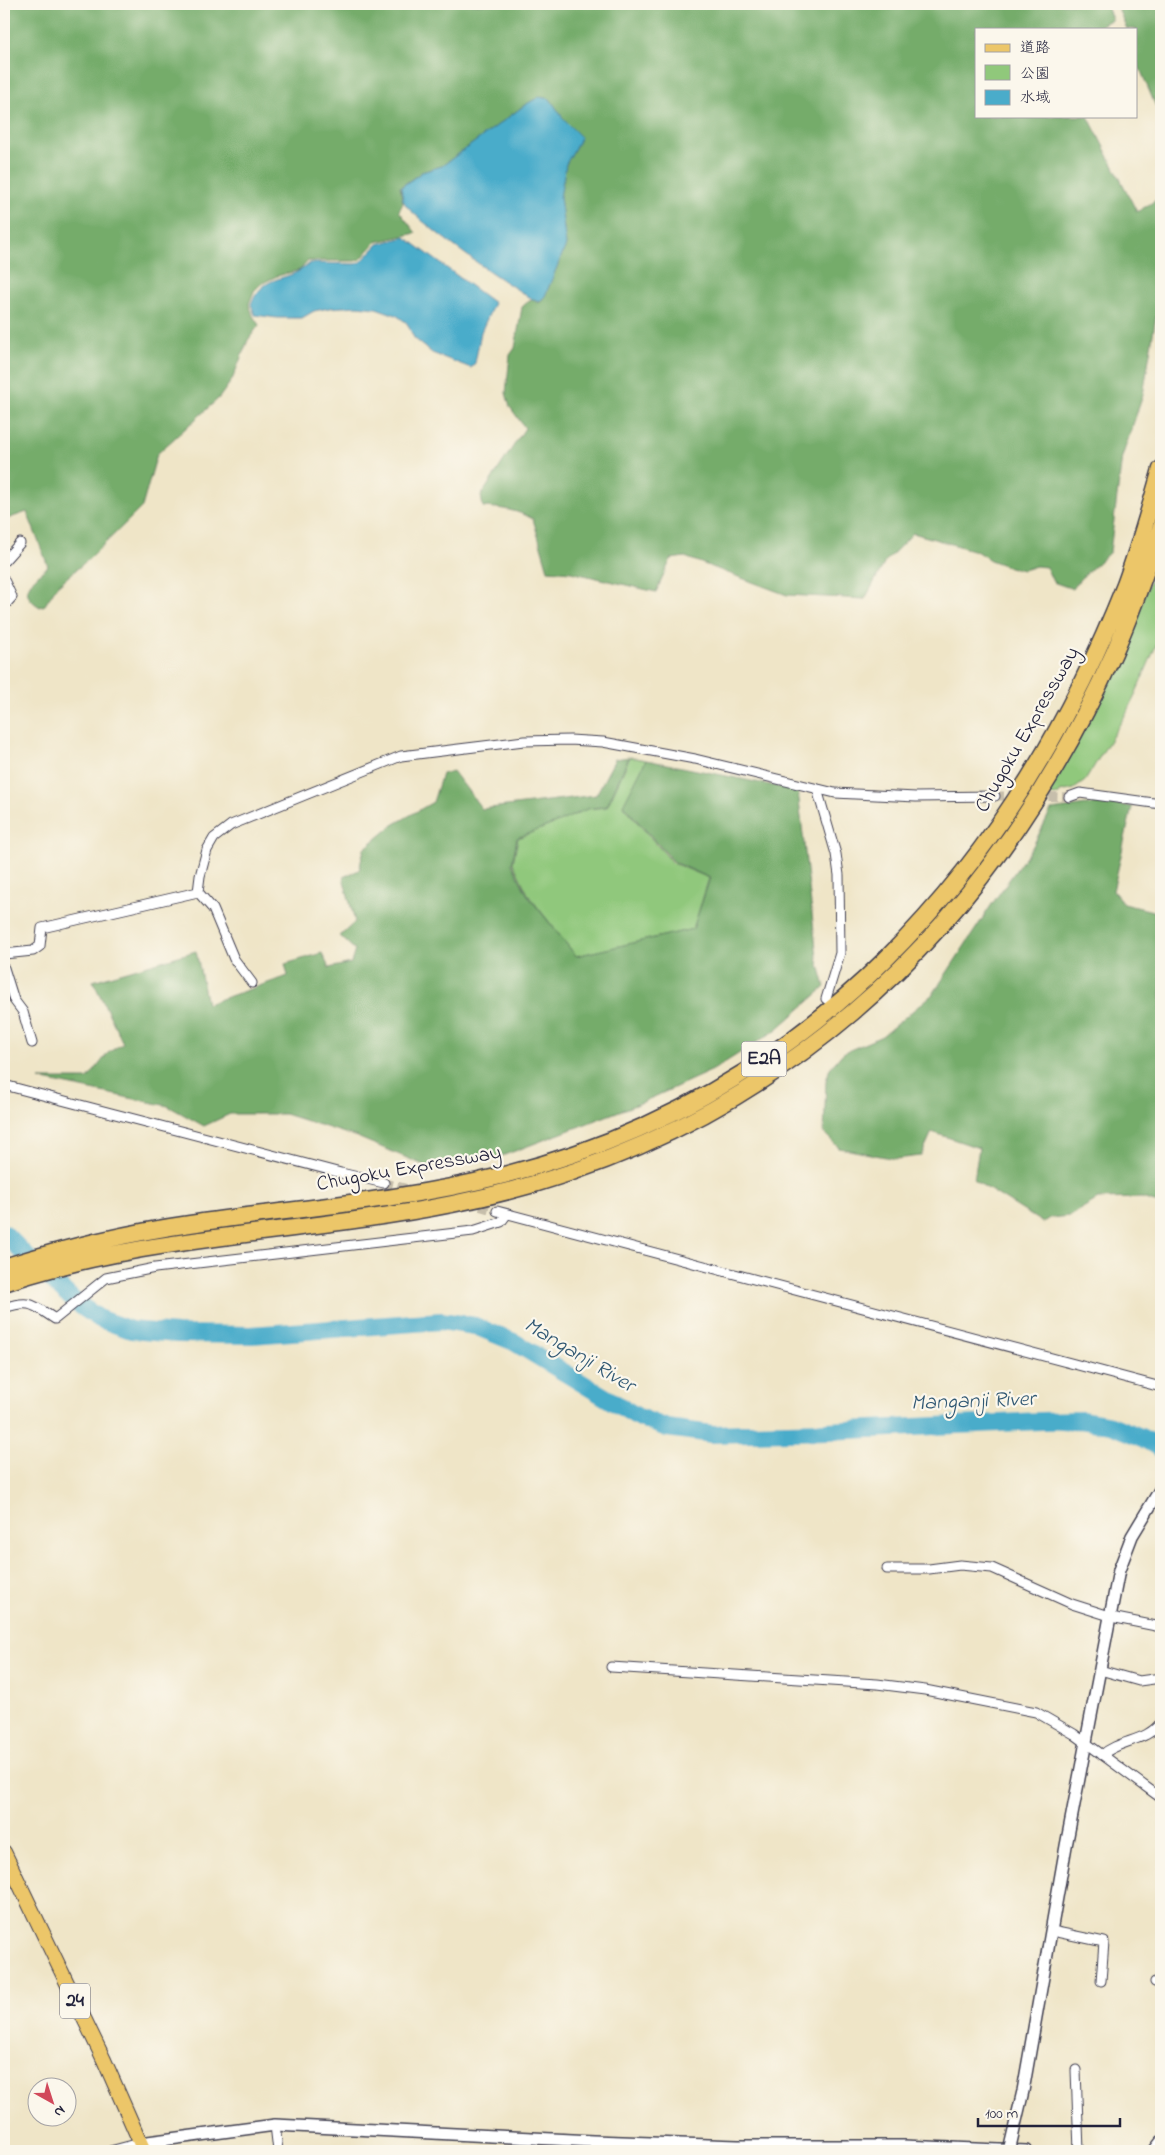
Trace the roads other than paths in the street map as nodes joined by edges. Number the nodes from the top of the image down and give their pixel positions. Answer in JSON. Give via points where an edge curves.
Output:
{"nodes":[{"id":1,"x":1161,"y":469,"type":"edge"},
{"id":2,"x":1161,"y":527,"type":"edge"},
{"id":3,"x":20,"y":543,"type":"dead end"},
{"id":4,"x":4,"y":562,"type":"edge"},
{"id":5,"x":4,"y":580,"type":"edge"},
{"id":6,"x":4,"y":606,"type":"edge"},
{"id":7,"x":817,"y":789,"type":"junction"},
{"id":8,"x":995,"y":796,"type":"tunnel mouth"},
{"id":9,"x":1068,"y":797,"type":"tunnel mouth"},
{"id":10,"x":1161,"y":804,"type":"edge"},
{"id":11,"x":198,"y":892,"type":"junction"},
{"id":12,"x":4,"y":954,"type":"edge"},
{"id":13,"x":4,"y":968,"type":"edge"},
{"id":14,"x":252,"y":983,"type":"dead end"},
{"id":15,"x":826,"y":999,"type":"dead end"},
{"id":16,"x":32,"y":1043,"type":"dead end"},
{"id":17,"x":4,"y":1085,"type":"edge"},
{"id":18,"x":384,"y":1183,"type":"tunnel mouth"},
{"id":19,"x":497,"y":1210,"type":"tunnel mouth"},
{"id":20,"x":507,"y":1214,"type":"junction"},
{"id":21,"x":4,"y":1267,"type":"edge"},
{"id":22,"x":9,"y":1282,"type":"edge"},
{"id":23,"x":4,"y":1308,"type":"edge"},
{"id":24,"x":1161,"y":1387,"type":"edge"},
{"id":25,"x":1161,"y":1488,"type":"edge"},
{"id":26,"x":887,"y":1569,"type":"dead end"},
{"id":27,"x":1110,"y":1615,"type":"junction"},
{"id":28,"x":1161,"y":1627,"type":"edge"},
{"id":29,"x":612,"y":1667,"type":"dead end"},
{"id":30,"x":1100,"y":1670,"type":"junction"},
{"id":31,"x":1161,"y":1678,"type":"edge"},
{"id":32,"x":1161,"y":1722,"type":"edge"},
{"id":33,"x":1087,"y":1743,"type":"junction"},
{"id":34,"x":1102,"y":1755,"type":"junction"},
{"id":35,"x":1161,"y":1798,"type":"edge"},
{"id":36,"x":4,"y":1852,"type":"edge"},
{"id":37,"x":1052,"y":1931,"type":"junction"},
{"id":38,"x":1101,"y":1981,"type":"dead end"},
{"id":39,"x":1076,"y":2070,"type":"dead end"},
{"id":40,"x":275,"y":2124,"type":"junction"},
{"id":41,"x":1161,"y":2142,"type":"edge"},
{"id":42,"x":592,"y":2146,"type":"edge"},
{"id":43,"x":142,"y":2147,"type":"edge"},
{"id":44,"x":110,"y":2151,"type":"edge"},
{"id":45,"x":278,"y":2151,"type":"edge"},
{"id":46,"x":1010,"y":2151,"type":"edge"},
{"id":47,"x":1026,"y":2151,"type":"edge"},
{"id":48,"x":1079,"y":2151,"type":"edge"},
{"id":49,"x":1154,"y":2151,"type":"edge"}],
"edges":[{"from":1,"to":21,"type":"highway","name":"Chugoku Expressway","number":"E2A","via":[[1126,582],[1099,647],[1050,743],[1005,817],[971,864],[894,952],[807,1028],[762,1060],[712,1091],[630,1131],[502,1176],[388,1198],[126,1234]]},
{"from":2,"to":22,"type":"highway","name":"Chugoku Expressway","number":"E2A","via":[[1132,608],[1087,710],[1055,767],[989,867],[906,964],[840,1024],[771,1076],[721,1106],[637,1148],[561,1177],[509,1192],[392,1215],[191,1240],[80,1260]]},
{"from":3,"to":4,"type":"street"},
{"from":5,"to":6,"type":"street","via":[[12,596]]},
{"from":7,"to":8,"type":"street","via":[[851,795]]},
{"from":7,"to":11,"type":"street","via":[[695,759],[603,742],[524,741],[401,756],[231,825],[214,838],[207,850]]},
{"from":7,"to":15,"type":"street","via":[[836,854],[838,875],[840,953]]},
{"from":9,"to":10,"type":"street","via":[[1080,793]]},
{"from":11,"to":12,"type":"street","via":[[60,922],[42,928],[40,946],[33,951]]},
{"from":11,"to":14,"type":"street","via":[[213,909],[234,959]]},
{"from":13,"to":16,"type":"street"},
{"from":17,"to":18,"type":"street"},
{"from":19,"to":20,"type":"street"},
{"from":20,"to":23,"type":"street","via":[[501,1222],[473,1231],[155,1268],[106,1278],[56,1319],[30,1303]]},
{"from":20,"to":24,"type":"street"},
{"from":25,"to":27,"type":"street","via":[[1132,1536],[1119,1570]]},
{"from":26,"to":27,"type":"street","via":[[960,1565],[992,1568],[1050,1596]]},
{"from":27,"to":28,"type":"street"},
{"from":27,"to":30,"type":"street"},
{"from":29,"to":33,"type":"street","via":[[925,1690],[1036,1712]]},
{"from":30,"to":31,"type":"street","via":[[1139,1681]]},
{"from":30,"to":33,"type":"street"},
{"from":32,"to":34,"type":"street","via":[[1147,1735],[1118,1745]]},
{"from":33,"to":34,"type":"street"},
{"from":33,"to":37,"type":"street"},
{"from":34,"to":35,"type":"street"},
{"from":36,"to":43,"type":"main road","number":"24"},
{"from":37,"to":38,"type":"street","via":[[1104,1942]]},
{"from":37,"to":46,"type":"street"},
{"from":39,"to":48,"type":"street"},
{"from":40,"to":42,"type":"street"},
{"from":40,"to":43,"type":"street"},
{"from":40,"to":45,"type":"street"},
{"from":41,"to":49,"type":"street"},
{"from":42,"to":46,"type":"street","via":[[902,2146]]},
{"from":43,"to":44,"type":"street"},
{"from":46,"to":47,"type":"street"}]}
